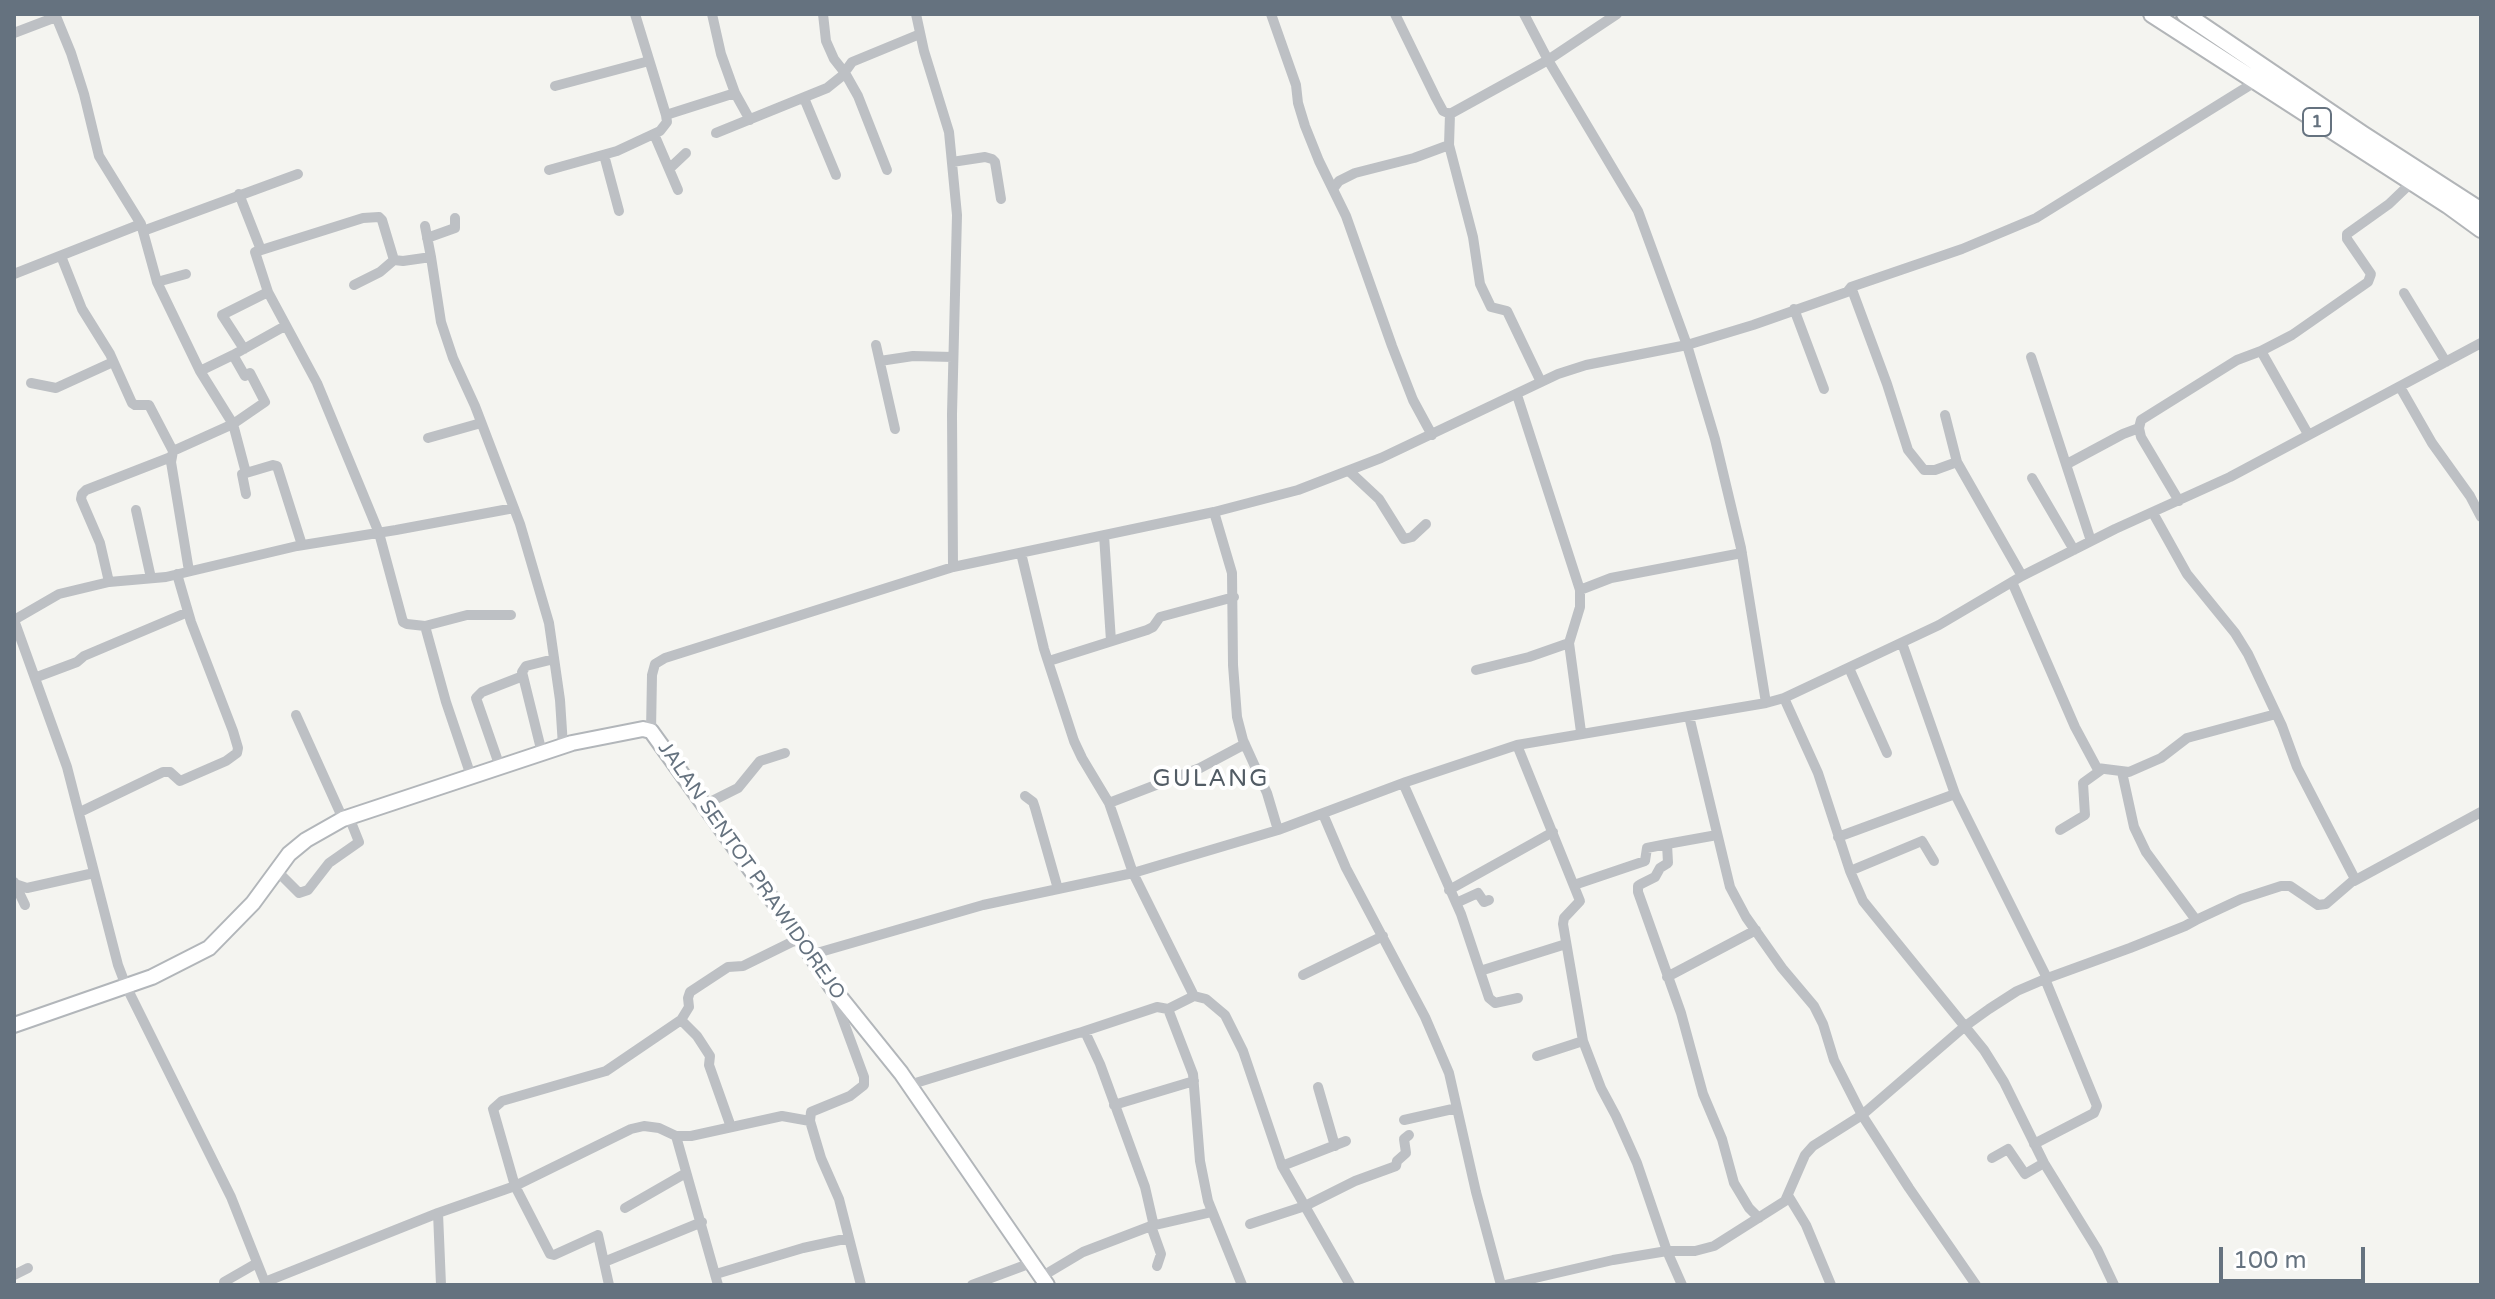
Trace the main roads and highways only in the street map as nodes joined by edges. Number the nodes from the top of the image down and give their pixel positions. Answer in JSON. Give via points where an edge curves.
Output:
{"nodes":[{"id":1,"x":2152,"y":14,"type":"edge"},
{"id":2,"x":2185,"y":14,"type":"edge"},
{"id":3,"x":2481,"y":211,"type":"edge"},
{"id":4,"x":2481,"y":229,"type":"edge"},
{"id":5,"x":14,"y":1025,"type":"edge"},
{"id":6,"x":1044,"y":1281,"type":"edge"}],
"edges":[{"from":1,"to":4,"type":"highway","number":"1"},
{"from":2,"to":3,"type":"highway","number":"1"},
{"from":5,"to":6,"type":"main road","name":"JALAN SENTOT PRAWIDOREJO","via":[[152,977],[209,948],[306,840],[348,820],[563,746],[643,729],[651,731],[831,986],[909,1085]]}]}
